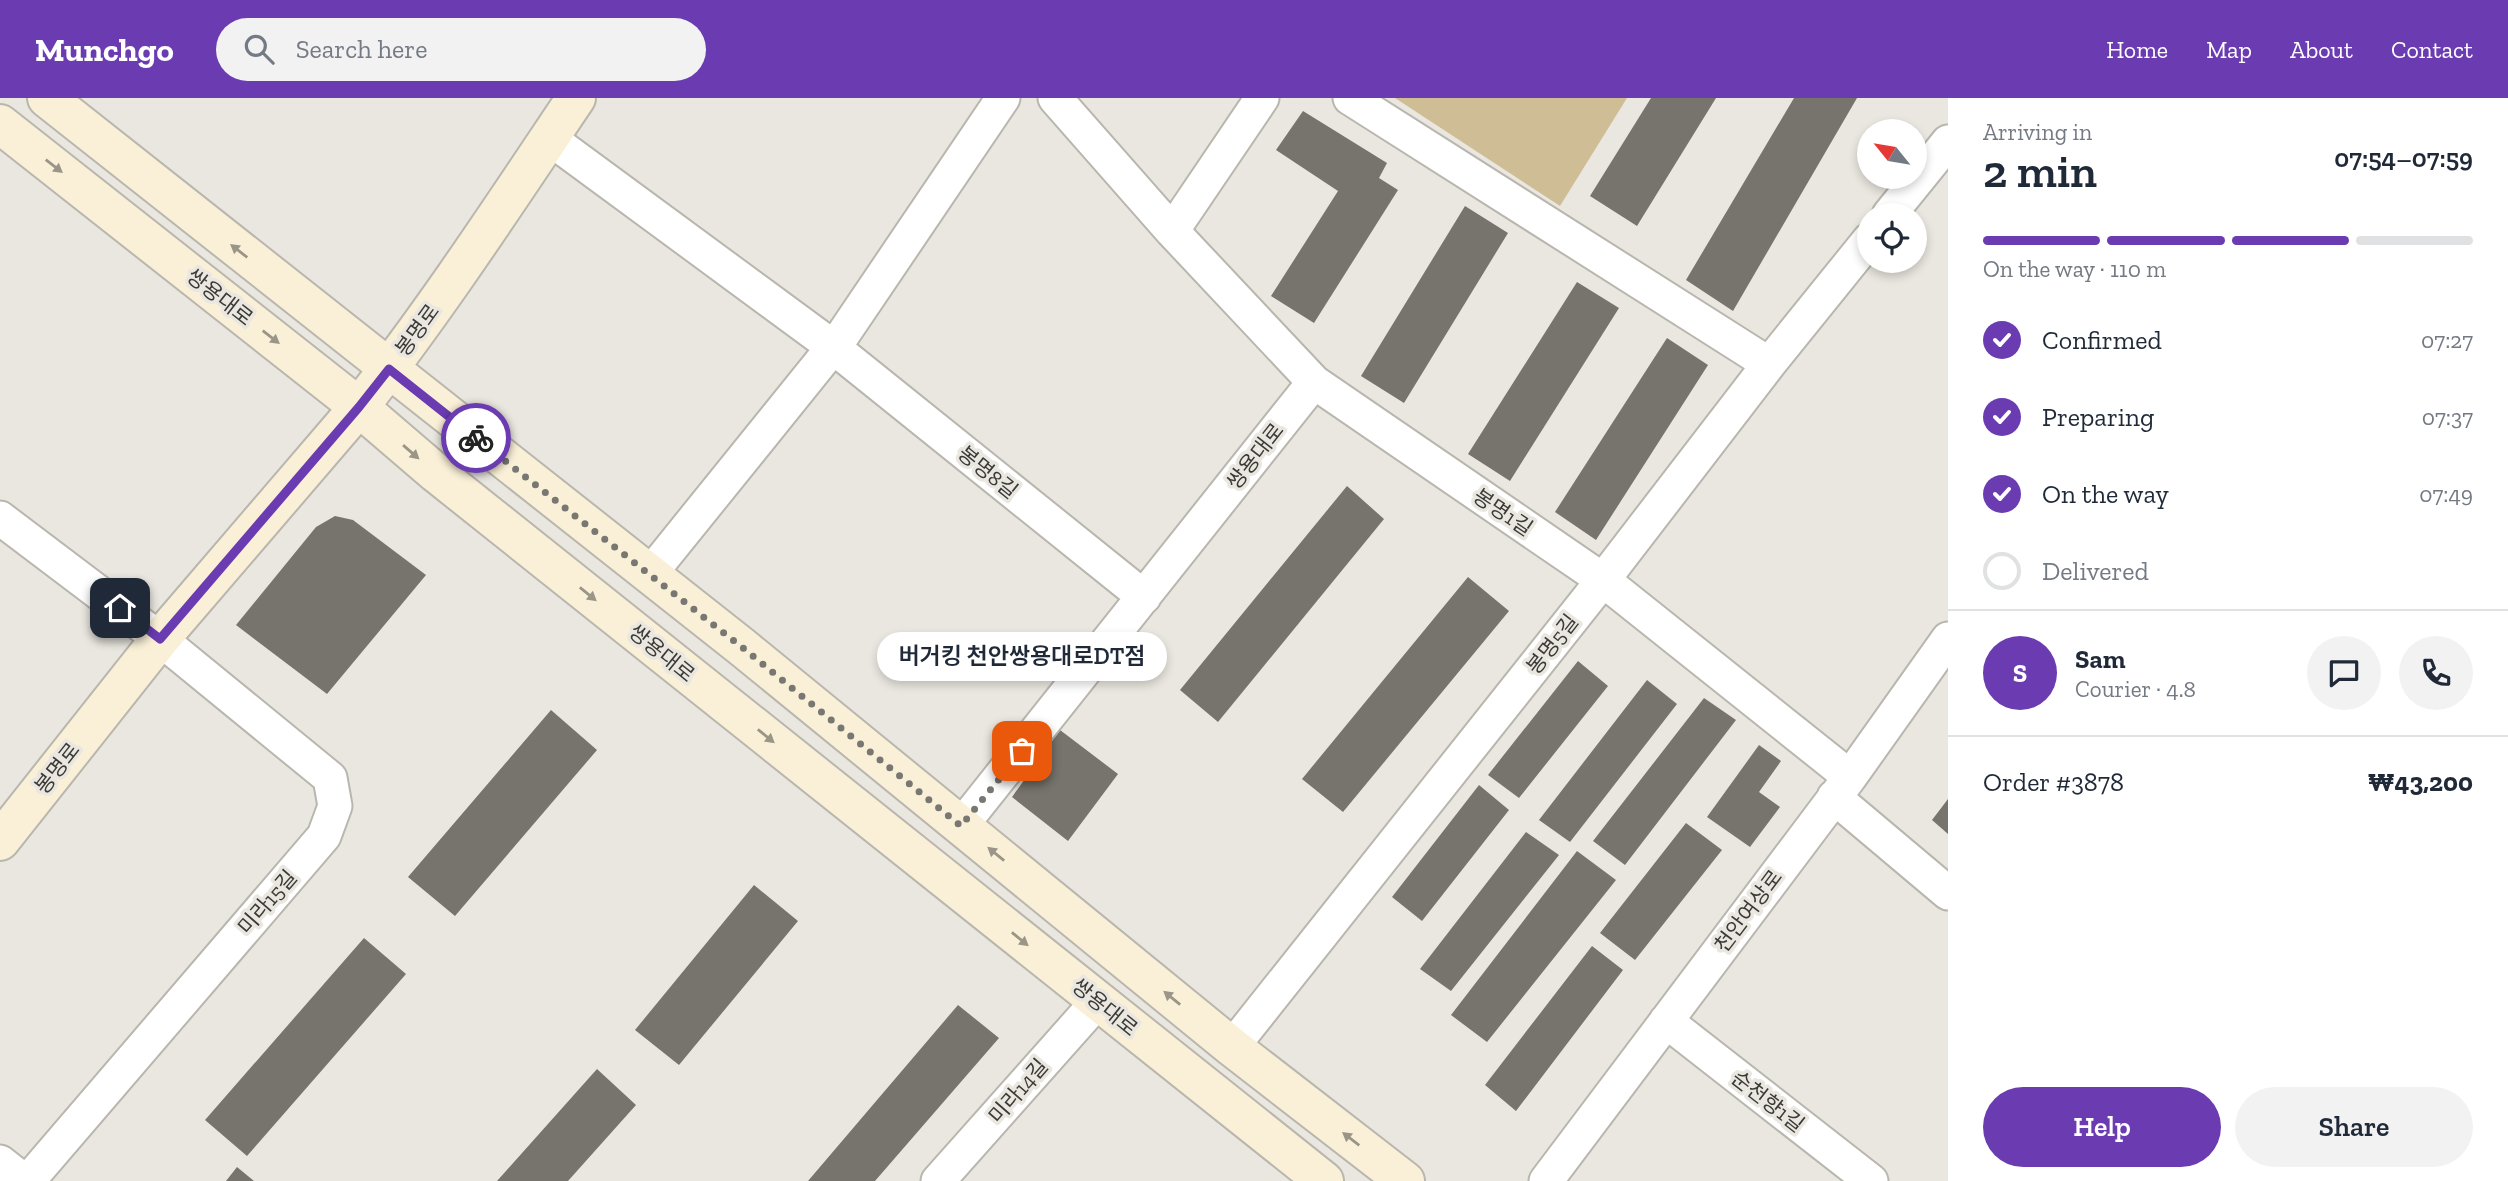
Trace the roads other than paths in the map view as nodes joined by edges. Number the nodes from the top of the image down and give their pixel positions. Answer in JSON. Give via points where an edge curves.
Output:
{"nodes":[{"id":1,"x":47,"y":98,"type":"edge"},
{"id":2,"x":576,"y":98,"type":"edge"},
{"id":3,"x":1003,"y":98,"type":"edge"},
{"id":4,"x":1055,"y":98,"type":"edge"},
{"id":5,"x":1262,"y":98,"type":"edge"},
{"id":6,"x":1350,"y":98,"type":"edge"},
{"id":7,"x":0,"y":124,"type":"edge"},
{"id":8,"x":550,"y":138,"type":"junction"},
{"id":9,"x":1948,"y":142,"type":"edge"},
{"id":10,"x":1899,"y":203,"type":"edge"},
{"id":11,"x":1172,"y":231,"type":"junction"},
{"id":12,"x":1857,"y":255,"type":"edge"},
{"id":13,"x":833,"y":347,"type":"junction"},
{"id":14,"x":1769,"y":364,"type":"junction"},
{"id":15,"x":389,"y":369,"type":"junction"},
{"id":16,"x":1314,"y":382,"type":"junction"},
{"id":17,"x":359,"y":407,"type":"junction"},
{"id":18,"x":0,"y":517,"type":"edge"},
{"id":19,"x":650,"y":574,"type":"junction"},
{"id":20,"x":1602,"y":580,"type":"junction"},
{"id":21,"x":1144,"y":597,"type":"junction"},
{"id":22,"x":160,"y":639,"type":"junction"},
{"id":23,"x":1948,"y":639,"type":"edge"},
{"id":24,"x":1842,"y":787,"type":"junction"},
{"id":25,"x":961,"y":826,"type":"junction"},
{"id":26,"x":0,"y":841,"type":"edge"},
{"id":27,"x":1948,"y":893,"type":"edge"},
{"id":28,"x":1098,"y":1001,"type":"junction"},
{"id":29,"x":1666,"y":1021,"type":"junction"},
{"id":30,"x":1232,"y":1047,"type":"junction"},
{"id":31,"x":0,"y":1162,"type":"edge"},
{"id":32,"x":26,"y":1181,"type":"edge"},
{"id":33,"x":938,"y":1181,"type":"edge"},
{"id":34,"x":1324,"y":1181,"type":"edge"},
{"id":35,"x":1405,"y":1181,"type":"edge"},
{"id":36,"x":1546,"y":1181,"type":"edge"},
{"id":37,"x":1871,"y":1181,"type":"edge"}],
"edges":[{"from":15,"to":1,"type":"main road","one_way":true},
{"from":2,"to":8,"type":"main road","name":"봉명로"},
{"from":3,"to":13,"type":"street"},
{"from":4,"to":11,"type":"street","name":"봉명1길"},
{"from":5,"to":11,"type":"street"},
{"from":6,"to":14,"type":"street"},
{"from":7,"to":17,"type":"main road","name":"쌍용대로","one_way":true},
{"from":8,"to":13,"type":"street","name":"봉명8길"},
{"from":8,"to":15,"type":"main road","name":"봉명로"},
{"from":9,"to":10,"type":"street"},
{"from":11,"to":16,"type":"street","name":"봉명1길"},
{"from":12,"to":14,"type":"street","name":"봉명5길"},
{"from":13,"to":19,"type":"street"},
{"from":13,"to":21,"type":"street","name":"봉명8길"},
{"from":14,"to":20,"type":"street","name":"봉명5길"},
{"from":15,"to":17,"type":"main road","name":"봉명로"},
{"from":15,"to":19,"type":"main road"},
{"from":16,"to":20,"type":"street","name":"봉명1길"},
{"from":16,"to":21,"type":"street","name":"쌍용대로"},
{"from":17,"to":22,"type":"main road","name":"봉명로"},
{"from":17,"to":28,"type":"main road","name":"쌍용대로","one_way":true},
{"from":18,"to":22,"type":"street","name":"미라15길"},
{"from":19,"to":25,"type":"main road"},
{"from":20,"to":24,"type":"street","name":"봉명1길"},
{"from":20,"to":30,"type":"street","name":"봉명5길"},
{"from":21,"to":25,"type":"street","name":"쌍용대로"},
{"from":22,"to":26,"type":"main road","name":"봉명로"},
{"from":22,"to":32,"type":"street","name":"미라15길","via":[[330,778],[335,806],[324,836]]},
{"from":23,"to":24,"type":"street","name":"천안여상로"},
{"from":24,"to":27,"type":"street","name":"봉명1길"},
{"from":24,"to":29,"type":"street","name":"천안여상로"},
{"from":30,"to":25,"type":"main road","one_way":true},
{"from":28,"to":33,"type":"street","name":"미라14길"},
{"from":28,"to":34,"type":"main road","name":"쌍용대로"},
{"from":29,"to":36,"type":"street","name":"천안여상로"},
{"from":29,"to":37,"type":"street","name":"순천향1길"},
{"from":35,"to":30,"type":"main road","one_way":true},
{"from":31,"to":32,"type":"street"}]}
